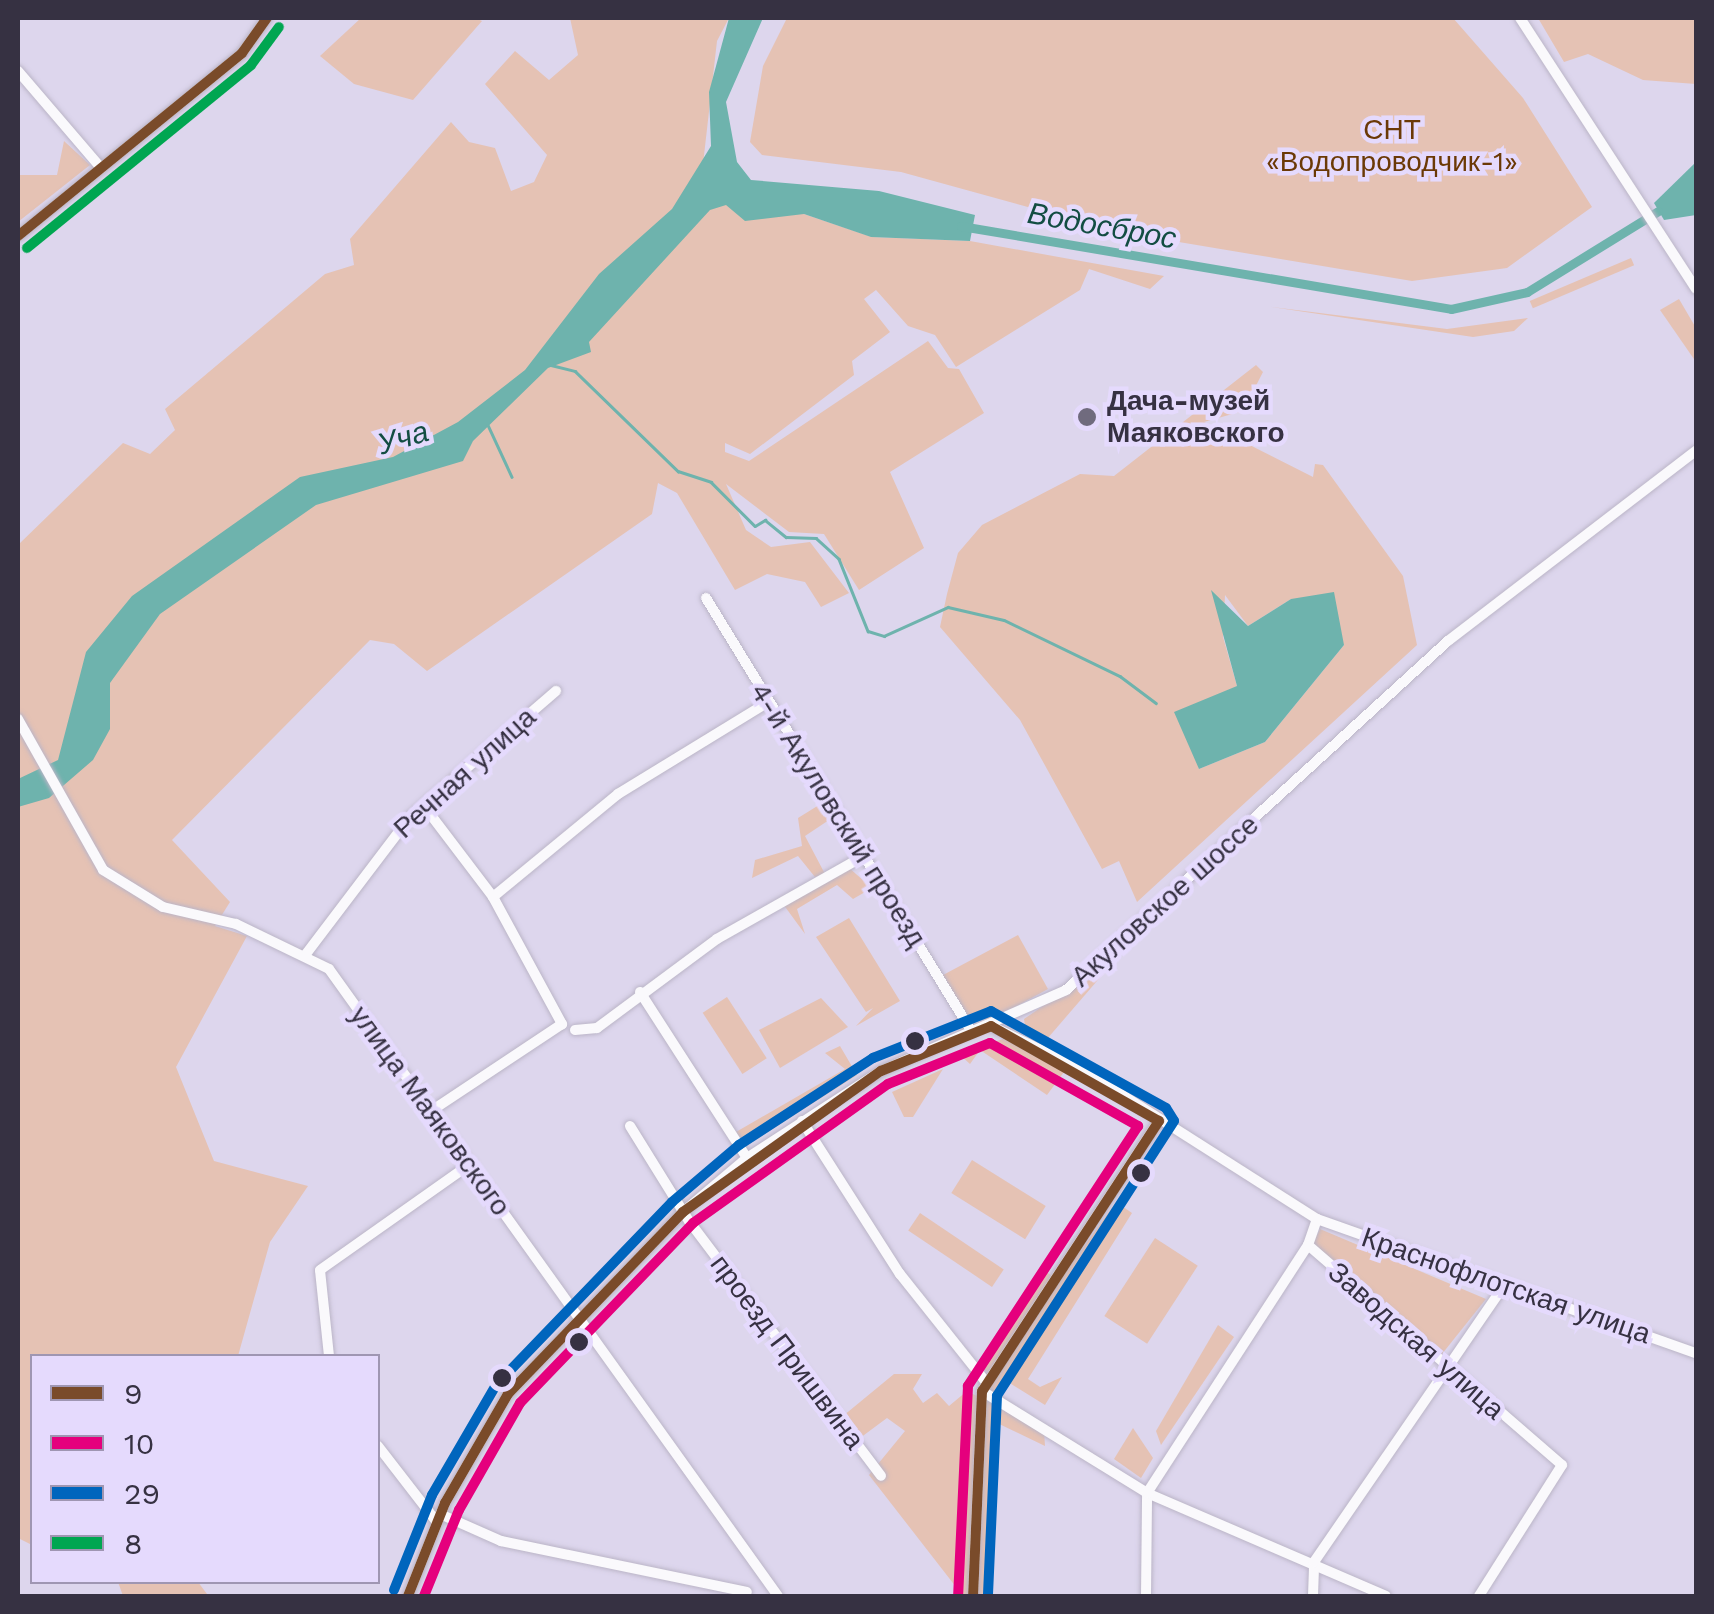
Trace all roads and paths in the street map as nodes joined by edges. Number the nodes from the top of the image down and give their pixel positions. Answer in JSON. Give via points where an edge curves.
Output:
{"nodes":[{"id":1,"x":267,"y":18,"type":"edge"},
{"id":2,"x":1520,"y":18,"type":"edge"},
{"id":3,"x":18,"y":71,"type":"edge"},
{"id":4,"x":101,"y":168,"type":"junction"},
{"id":5,"x":18,"y":236,"type":"edge"},
{"id":6,"x":1696,"y":290,"type":"edge"},
{"id":7,"x":1696,"y":450,"type":"edge"},
{"id":8,"x":706,"y":598,"type":"dead end"},
{"id":9,"x":556,"y":691,"type":"dead end"},
{"id":10,"x":768,"y":702,"type":"junction"},
{"id":11,"x":18,"y":719,"type":"edge"},
{"id":12,"x":424,"y":806,"type":"junction"},
{"id":13,"x":860,"y":858,"type":"junction"},
{"id":14,"x":493,"y":897,"type":"junction"},
{"id":15,"x":306,"y":954,"type":"junction"},
{"id":16,"x":640,"y":992,"type":"junction"},
{"id":17,"x":991,"y":1026,"type":"junction"},
{"id":18,"x":576,"y":1030,"type":"dead end"},
{"id":19,"x":972,"y":1032,"type":"junction"},
{"id":20,"x":432,"y":1111,"type":"junction"},
{"id":21,"x":802,"y":1121,"type":"junction"},
{"id":22,"x":1159,"y":1122,"type":"junction"},
{"id":23,"x":630,"y":1126,"type":"dead end"},
{"id":24,"x":747,"y":1158,"type":"junction"},
{"id":25,"x":470,"y":1164,"type":"junction"},
{"id":26,"x":683,"y":1212,"type":"junction"},
{"id":27,"x":1316,"y":1219,"type":"junction"},
{"id":28,"x":1308,"y":1246,"type":"junction"},
{"id":29,"x":1502,"y":1288,"type":"junction"},
{"id":30,"x":579,"y":1316,"type":"junction"},
{"id":31,"x":1696,"y":1353,"type":"edge"},
{"id":32,"x":330,"y":1354,"type":"edge"},
{"id":33,"x":1440,"y":1368,"type":"junction"},
{"id":34,"x":984,"y":1387,"type":"junction"},
{"id":35,"x":380,"y":1448,"type":"edge"},
{"id":36,"x":881,"y":1476,"type":"dead end"},
{"id":37,"x":1147,"y":1493,"type":"junction"},
{"id":38,"x":438,"y":1518,"type":"junction"},
{"id":39,"x":1314,"y":1562,"type":"junction"},
{"id":40,"x":755,"y":1566,"type":"junction"},
{"id":41,"x":746,"y":1594,"type":"edge"},
{"id":42,"x":408,"y":1596,"type":"edge"},
{"id":43,"x":778,"y":1596,"type":"edge"},
{"id":44,"x":973,"y":1596,"type":"edge"},
{"id":45,"x":1146,"y":1596,"type":"edge"},
{"id":46,"x":1314,"y":1596,"type":"edge"},
{"id":47,"x":1386,"y":1596,"type":"edge"},
{"id":48,"x":1480,"y":1596,"type":"edge"}],
"edges":[{"from":1,"to":4,"type":"street","via":[[242,53]]},
{"from":2,"to":6,"type":"street"},
{"from":3,"to":4,"type":"street"},
{"from":4,"to":5,"type":"street"},
{"from":7,"to":17,"type":"street","name":"Акуловское шоссе","via":[[1448,641],[1066,990]]},
{"from":8,"to":10,"type":"street","name":"4-й Акуловский проезд"},
{"from":9,"to":12,"type":"street","name":"Речная улица"},
{"from":10,"to":13,"type":"street","name":"4-й Акуловский проезд"},
{"from":10,"to":14,"type":"street","via":[[618,794]]},
{"from":11,"to":15,"type":"street","name":"улица Маяковского","via":[[103,870],[134,891]]},
{"from":12,"to":14,"type":"street"},
{"from":12,"to":15,"type":"street","name":"Речная улица"},
{"from":13,"to":16,"type":"street"},
{"from":13,"to":19,"type":"street","name":"4-й Акуловский проезд"},
{"from":14,"to":20,"type":"street","via":[[562,1024]]},
{"from":15,"to":20,"type":"street","name":"улица Маяковского","via":[[328,969]]},
{"from":16,"to":18,"type":"street","via":[[597,1028]]},
{"from":16,"to":24,"type":"street"},
{"from":17,"to":19,"type":"street","name":"Акуловское шоссе"},
{"from":17,"to":22,"type":"street"},
{"from":19,"to":21,"type":"street","name":"Акуловское шоссе","via":[[882,1070]]},
{"from":20,"to":25,"type":"street","name":"улица Маяковского"},
{"from":21,"to":24,"type":"street","name":"Акуловское шоссе"},
{"from":21,"to":34,"type":"street","via":[[900,1274]]},
{"from":22,"to":27,"type":"street"},
{"from":22,"to":34,"type":"street"},
{"from":23,"to":26,"type":"street","name":"проезд Пришвина"},
{"from":24,"to":26,"type":"street","name":"Акуловское шоссе"},
{"from":25,"to":30,"type":"street","name":"улица Маяковского"},
{"from":25,"to":32,"type":"street","via":[[320,1270]]},
{"from":26,"to":30,"type":"street","name":"Акуловское шоссе"},
{"from":26,"to":36,"type":"street","name":"проезд Пришвина"},
{"from":27,"to":28,"type":"street","name":"Заводская улица"},
{"from":27,"to":29,"type":"street","name":"Краснофлотская улица"},
{"from":28,"to":33,"type":"street","name":"Заводская улица"},
{"from":28,"to":37,"type":"street"},
{"from":29,"to":31,"type":"street","name":"Краснофлотская улица"},
{"from":29,"to":33,"type":"street"},
{"from":30,"to":38,"type":"street","name":"Акуловское шоссе","via":[[508,1394]]},
{"from":30,"to":40,"type":"street","name":"улица Маяковского"},
{"from":33,"to":39,"type":"street"},
{"from":33,"to":48,"type":"street","name":"Заводская улица","via":[[1562,1464]]},
{"from":34,"to":37,"type":"street"},
{"from":34,"to":44,"type":"street"},
{"from":35,"to":38,"type":"street"},
{"from":37,"to":39,"type":"street"},
{"from":37,"to":45,"type":"street"},
{"from":38,"to":41,"type":"street","via":[[501,1542]]},
{"from":38,"to":42,"type":"street","name":"Акуловское шоссе"},
{"from":39,"to":46,"type":"street"},
{"from":39,"to":47,"type":"street"},
{"from":40,"to":41,"type":"street"},
{"from":40,"to":43,"type":"street","name":"улица Маяковского"}]}
